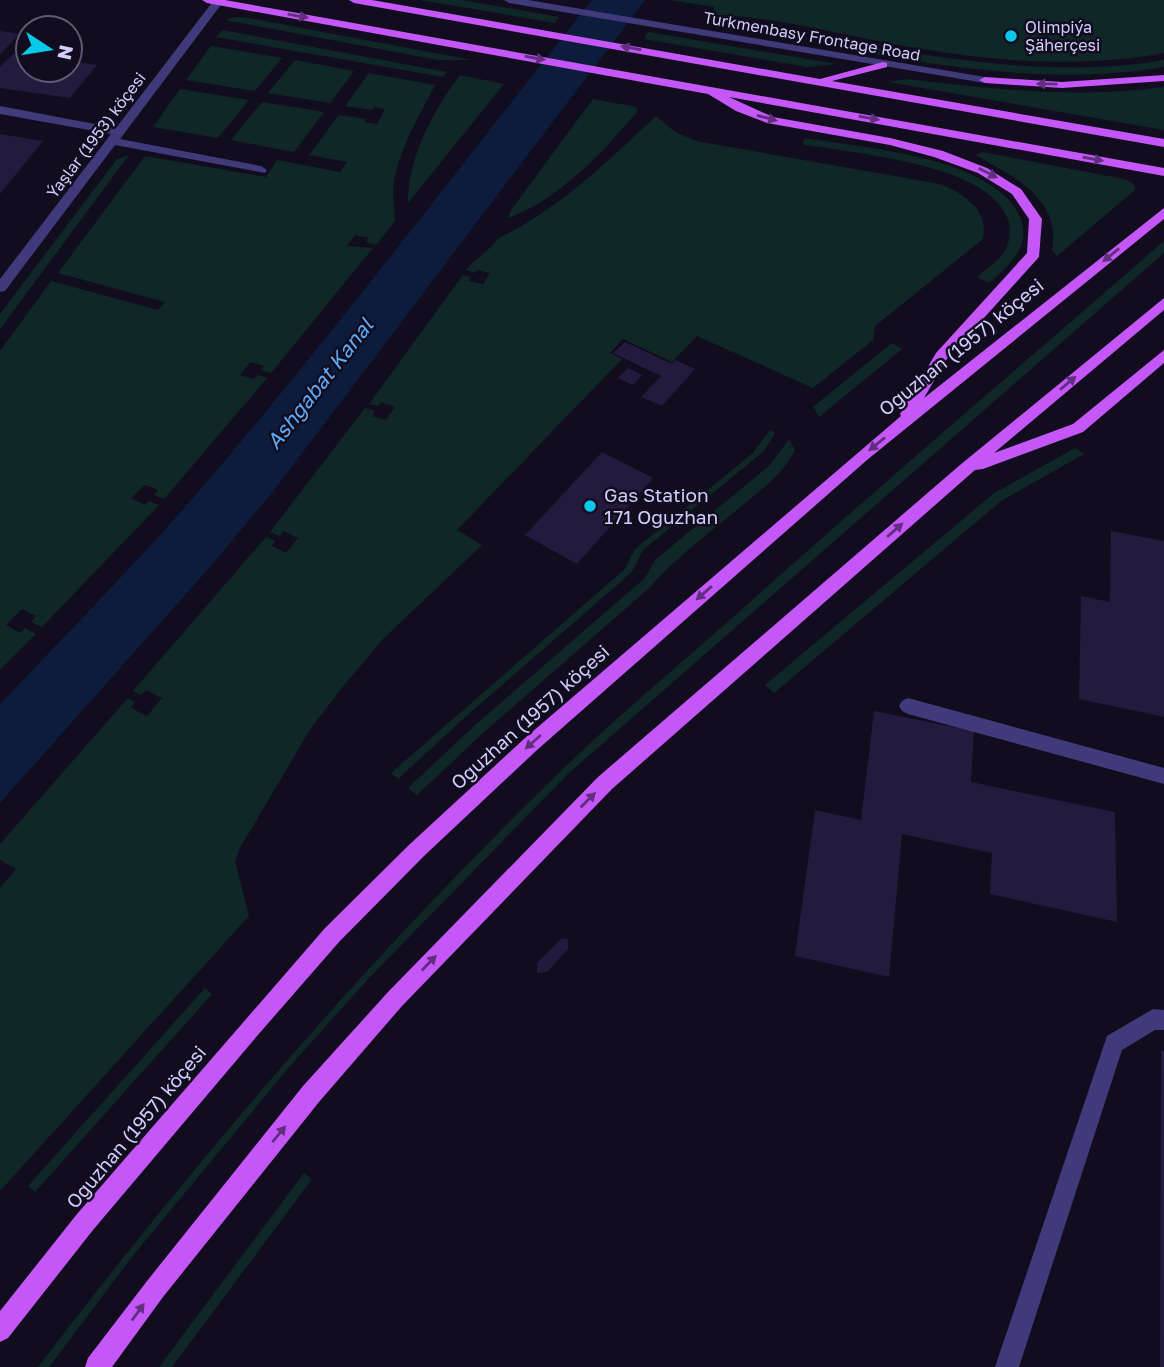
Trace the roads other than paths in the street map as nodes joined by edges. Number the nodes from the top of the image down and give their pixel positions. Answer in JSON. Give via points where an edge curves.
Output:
{"nodes":[{"id":1,"x":354,"y":0,"type":"edge"},
{"id":2,"x":509,"y":0,"type":"edge"},
{"id":3,"x":212,"y":1,"type":"edge"},
{"id":4,"x":883,"y":65,"type":"junction"},
{"id":5,"x":1164,"y":78,"type":"edge"},
{"id":6,"x":985,"y":80,"type":"joint"},
{"id":7,"x":818,"y":81,"type":"junction"},
{"id":8,"x":707,"y":88,"type":"junction"},
{"id":9,"x":0,"y":110,"type":"edge"},
{"id":10,"x":115,"y":136,"type":"junction"},
{"id":11,"x":1164,"y":143,"type":"edge"},
{"id":12,"x":261,"y":170,"type":"dead end"},
{"id":13,"x":1164,"y":172,"type":"edge"},
{"id":14,"x":1164,"y":212,"type":"edge"},
{"id":15,"x":0,"y":288,"type":"edge"},
{"id":16,"x":1164,"y":303,"type":"edge"},
{"id":17,"x":1164,"y":355,"type":"edge"},
{"id":18,"x":900,"y":425,"type":"junction"},
{"id":19,"x":965,"y":469,"type":"junction"},
{"id":20,"x":908,"y":706,"type":"dead end"},
{"id":21,"x":1164,"y":776,"type":"edge"},
{"id":22,"x":1164,"y":1020,"type":"edge"},
{"id":23,"x":0,"y":1330,"type":"edge"},
{"id":24,"x":97,"y":1367,"type":"edge"},
{"id":25,"x":1007,"y":1367,"type":"edge"}],
"edges":[{"from":7,"to":1,"type":"main road","one_way":true},
{"from":2,"to":4,"type":"street","name":"Turkmenbasy Frontage Road"},
{"from":3,"to":8,"type":"main road","one_way":true},
{"from":3,"to":10,"type":"street","name":"Ýaşlar (1953) köçesi"},
{"from":4,"to":6,"type":"street","name":"Turkmenbasy Frontage Road"},
{"from":4,"to":7,"type":"main road"},
{"from":5,"to":6,"type":"main road","one_way":true,"via":[[1062,85]]},
{"from":7,"to":11,"type":"main road"},
{"from":8,"to":13,"type":"main road","one_way":true},
{"from":8,"to":18,"type":"main road","one_way":true,"via":[[731,106],[770,120],[953,158],[1000,179],[1028,204],[1037,225],[1034,254],[941,357]]},
{"from":9,"to":10,"type":"street"},
{"from":10,"to":12,"type":"street"},
{"from":10,"to":15,"type":"street","name":"Ýaşlar (1953) köçesi"},
{"from":14,"to":18,"type":"main road","name":"Oguzhan (1957) köçesi","one_way":true},
{"from":19,"to":16,"type":"main road","one_way":true},
{"from":17,"to":19,"type":"main road","via":[[1078,428]]},
{"from":18,"to":23,"type":"main road","name":"Oguzhan (1957) köçesi","one_way":true,"via":[[541,735],[407,859],[332,935],[250,1029],[85,1222]]},
{"from":24,"to":19,"type":"main road","one_way":true,"via":[[311,1094],[495,894],[605,783]]},
{"from":20,"to":21,"type":"street"},
{"from":22,"to":25,"type":"street","via":[[1153,1020],[1114,1042]]}]}
